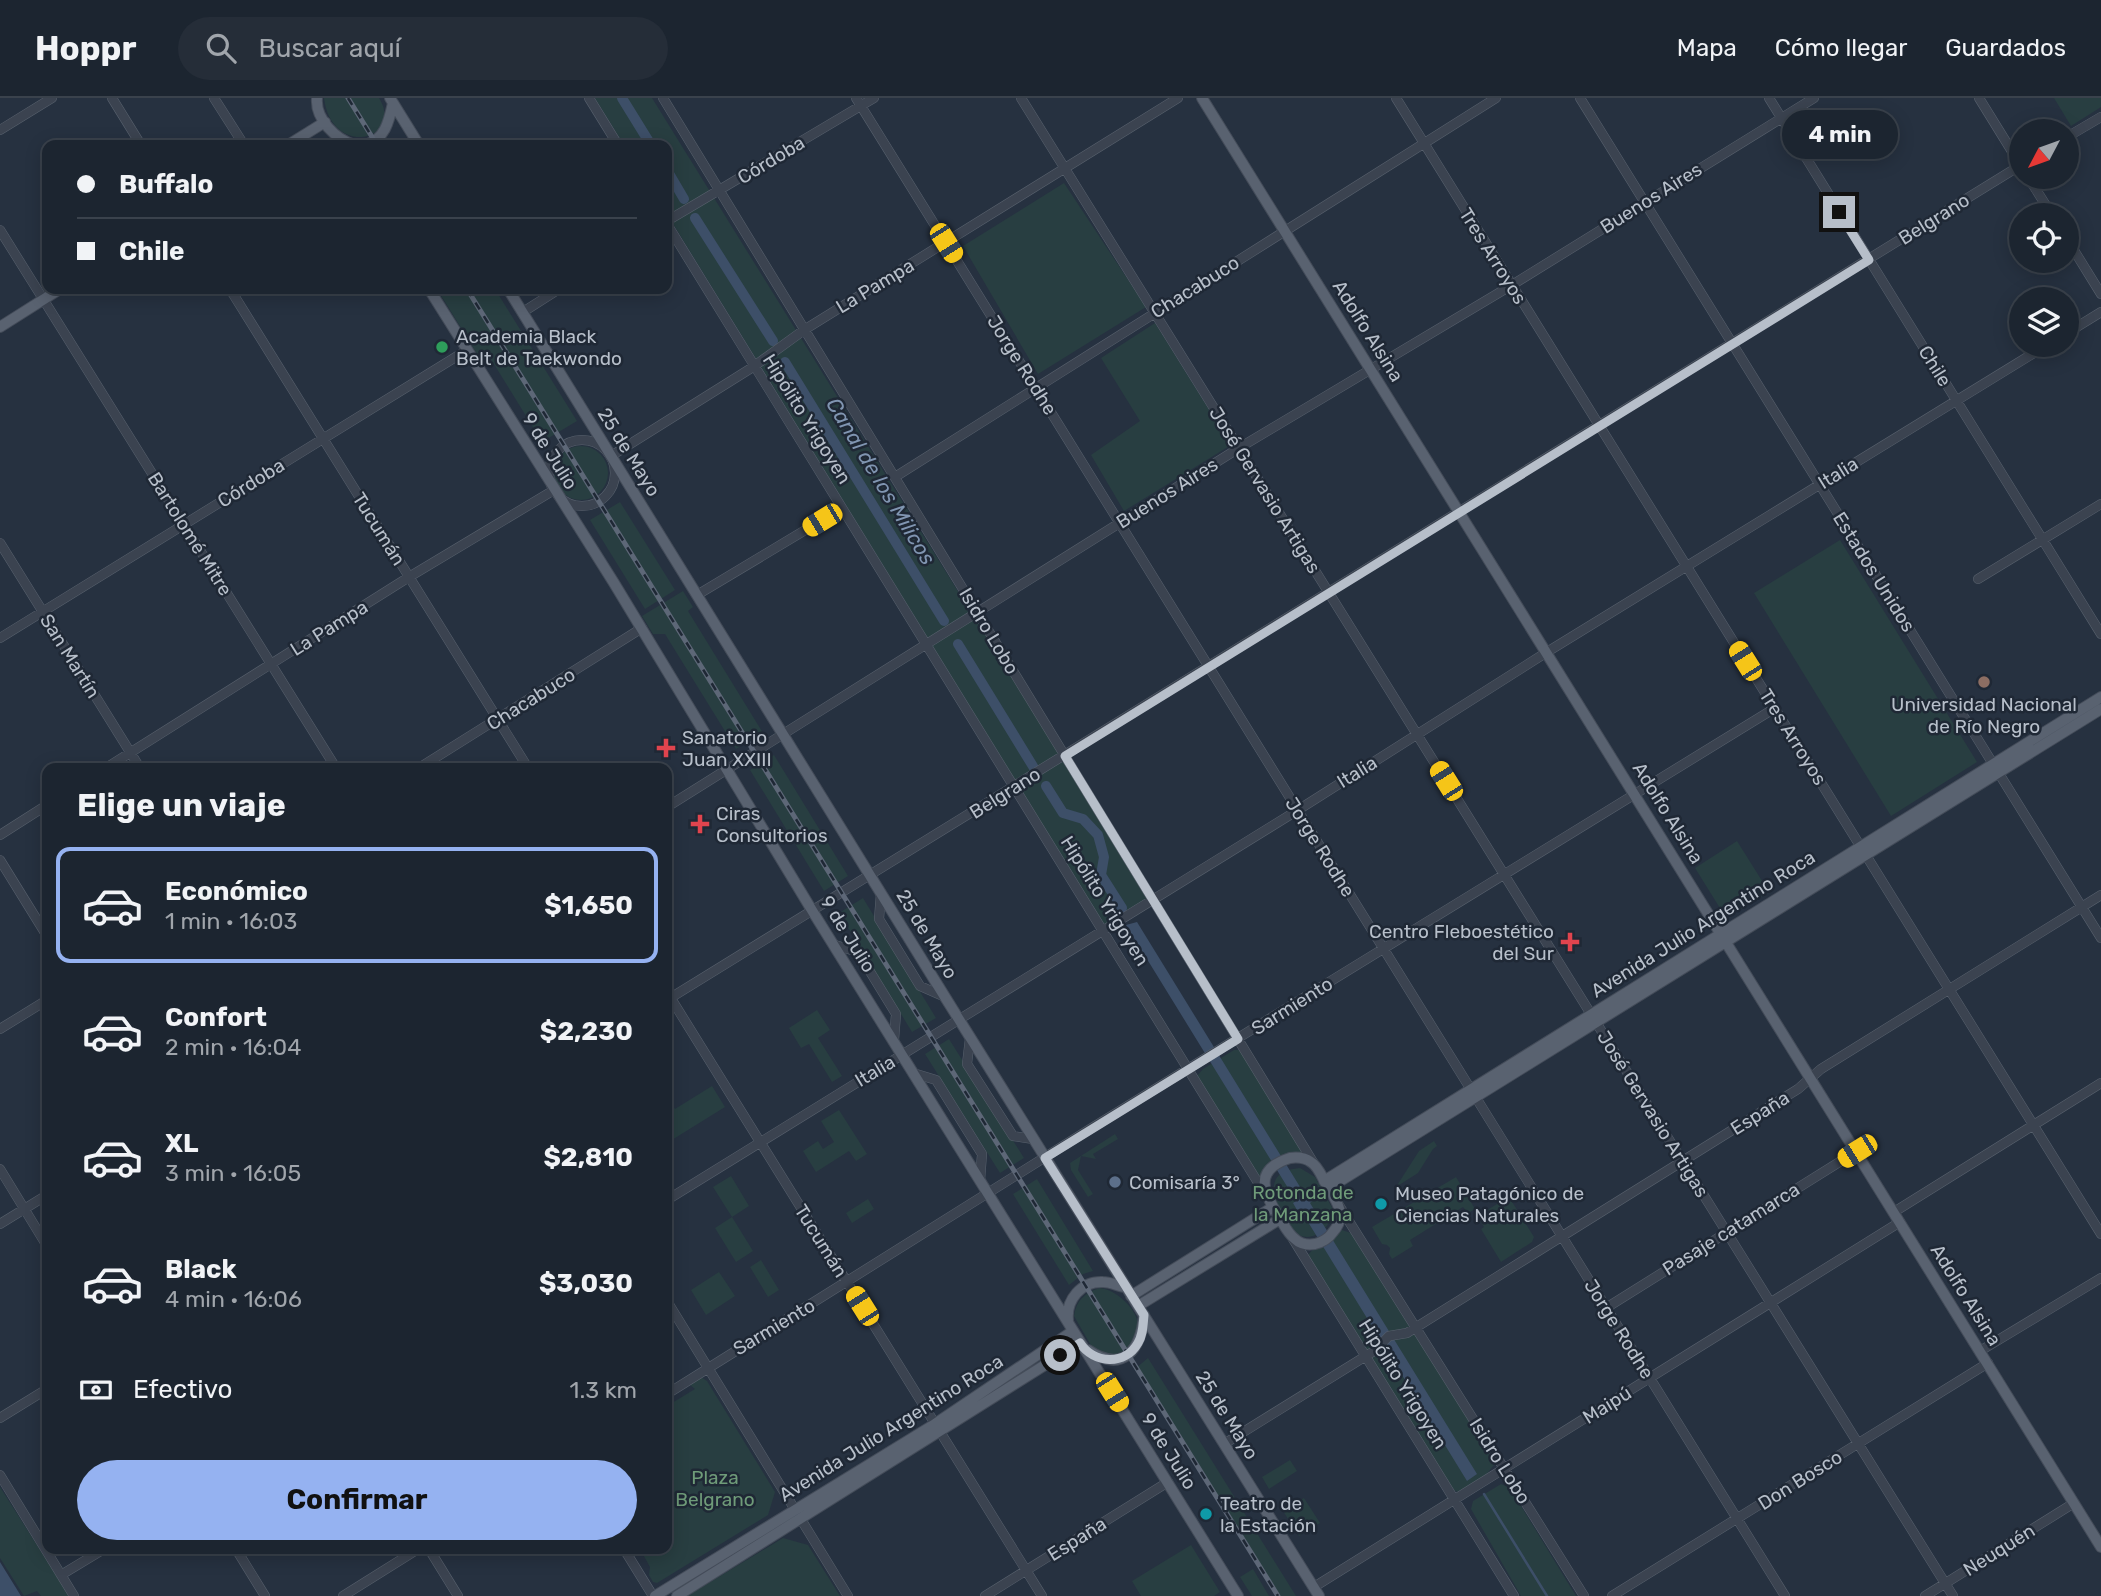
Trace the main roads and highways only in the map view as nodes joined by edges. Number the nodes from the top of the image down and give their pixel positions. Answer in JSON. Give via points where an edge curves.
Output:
{"nodes":[{"id":1,"x":1202,"y":98,"type":"edge"},
{"id":2,"x":315,"y":100,"type":"edge"},
{"id":3,"x":391,"y":101,"type":"edge"},
{"id":4,"x":325,"y":122,"type":"junction"},
{"id":5,"x":296,"y":140,"type":"edge"},
{"id":6,"x":338,"y":140,"type":"edge"},
{"id":7,"x":377,"y":140,"type":"edge"},
{"id":8,"x":416,"y":140,"type":"edge"},
{"id":9,"x":52,"y":294,"type":"edge"},
{"id":10,"x":432,"y":294,"type":"edge"},
{"id":11,"x":511,"y":294,"type":"edge"},
{"id":12,"x":0,"y":327,"type":"edge"},
{"id":13,"x":2101,"y":697,"type":"edge"},
{"id":14,"x":2101,"y":709,"type":"edge"},
{"id":15,"x":1996,"y":769,"type":"junction"},
{"id":16,"x":1724,"y":937,"type":"junction"},
{"id":17,"x":1326,"y":1185,"type":"junction"},
{"id":18,"x":1273,"y":1207,"type":"junction"},
{"id":19,"x":1280,"y":1219,"type":"junction"},
{"id":20,"x":1128,"y":1292,"type":"junction"},
{"id":21,"x":1141,"y":1311,"type":"junction"},
{"id":22,"x":1071,"y":1327,"type":"junction"},
{"id":23,"x":1082,"y":1345,"type":"junction"},
{"id":24,"x":937,"y":1427,"type":"junction"},
{"id":25,"x":798,"y":1515,"type":"junction"},
{"id":26,"x":2101,"y":1547,"type":"edge"},
{"id":27,"x":1316,"y":1592,"type":"edge"},
{"id":28,"x":654,"y":1596,"type":"edge"},
{"id":29,"x":677,"y":1596,"type":"edge"},
{"id":30,"x":1238,"y":1596,"type":"edge"}],
"edges":[{"from":1,"to":16,"type":"main road","name":"Adolfo Alsina"},
{"from":2,"to":4,"type":"main road"},
{"from":3,"to":7,"type":"main road","via":[[386,128]]},
{"from":3,"to":8,"type":"main road"},
{"from":4,"to":5,"type":"main road"},
{"from":4,"to":6,"type":"main road"},
{"from":9,"to":12,"type":"main road"},
{"from":10,"to":22,"type":"main road","name":"9 de Julio"},
{"from":11,"to":20,"type":"main road","name":"25 de Mayo"},
{"from":13,"to":15,"type":"main road","name":"Avenida Julio Argentino Roca"},
{"from":14,"to":15,"type":"main road","name":"Avenida Julio Argentino Roca"},
{"from":15,"to":16,"type":"main road","name":"Avenida Julio Argentino Roca"},
{"from":16,"to":17,"type":"main road","name":"Avenida Julio Argentino Roca"},
{"from":16,"to":26,"type":"main road","name":"Adolfo Alsina"},
{"from":17,"to":18,"type":"main road","name":"Hipólito Yrigoyen","via":[[1314,1164],[1296,1158],[1278,1163],[1264,1180],[1265,1195]]},
{"from":17,"to":19,"type":"main road","name":"Hipólito Yrigoyen","via":[[1339,1205],[1339,1223],[1324,1241],[1302,1243]]},
{"from":18,"to":19,"type":"main road","name":"Hipólito Yrigoyen"},
{"from":18,"to":20,"type":"main road"},
{"from":19,"to":21,"type":"main road"},
{"from":20,"to":21,"type":"main road","name":"25 de Mayo"},
{"from":20,"to":22,"type":"main road","via":[[1104,1282],[1085,1286],[1068,1308]]},
{"from":21,"to":23,"type":"main road","via":[[1140,1340],[1128,1355],[1107,1360]]},
{"from":21,"to":27,"type":"main road","name":"25 de Mayo"},
{"from":22,"to":23,"type":"main road","name":"9 de Julio"},
{"from":22,"to":24,"type":"main road","name":"Avenida Julio Argentino Roca"},
{"from":23,"to":24,"type":"main road","name":"Avenida Julio Argentino Roca"},
{"from":23,"to":30,"type":"main road","name":"9 de Julio"},
{"from":24,"to":25,"type":"main road","name":"Avenida Julio Argentino Roca"},
{"from":25,"to":28,"type":"main road","name":"Avenida Julio Argentino Roca"},
{"from":25,"to":29,"type":"main road","name":"Avenida Julio Argentino Roca"}]}
